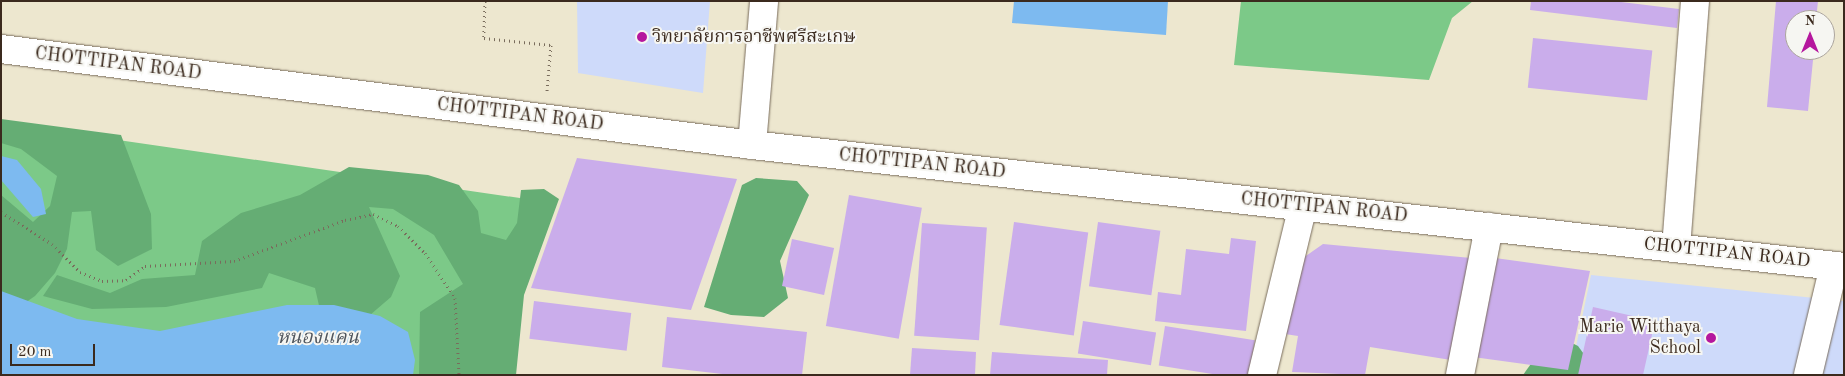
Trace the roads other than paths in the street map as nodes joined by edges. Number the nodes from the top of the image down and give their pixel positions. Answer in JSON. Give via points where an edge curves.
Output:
{"nodes":[{"id":1,"x":764,"y":1,"type":"edge"},
{"id":2,"x":1695,"y":1,"type":"edge"},
{"id":3,"x":1,"y":49,"type":"edge"},
{"id":4,"x":752,"y":145,"type":"junction"},
{"id":5,"x":1303,"y":206,"type":"junction"},
{"id":6,"x":1489,"y":227,"type":"junction"},
{"id":7,"x":1676,"y":248,"type":"junction"},
{"id":8,"x":1839,"y":266,"type":"edge"},
{"id":9,"x":1262,"y":375,"type":"edge"},
{"id":10,"x":1460,"y":375,"type":"edge"},
{"id":11,"x":1808,"y":375,"type":"edge"}],
"edges":[{"from":1,"to":4,"type":"street"},
{"from":2,"to":7,"type":"street"},
{"from":3,"to":4,"type":"street","name":"CHOTTIPAN ROAD"},
{"from":4,"to":5,"type":"street","name":"CHOTTIPAN ROAD"},
{"from":5,"to":6,"type":"street","name":"CHOTTIPAN ROAD"},
{"from":5,"to":9,"type":"street"},
{"from":6,"to":7,"type":"street","name":"CHOTTIPAN ROAD"},
{"from":6,"to":10,"type":"street"},
{"from":7,"to":8,"type":"street","name":"CHOTTIPAN ROAD"},
{"from":8,"to":11,"type":"street"}]}
